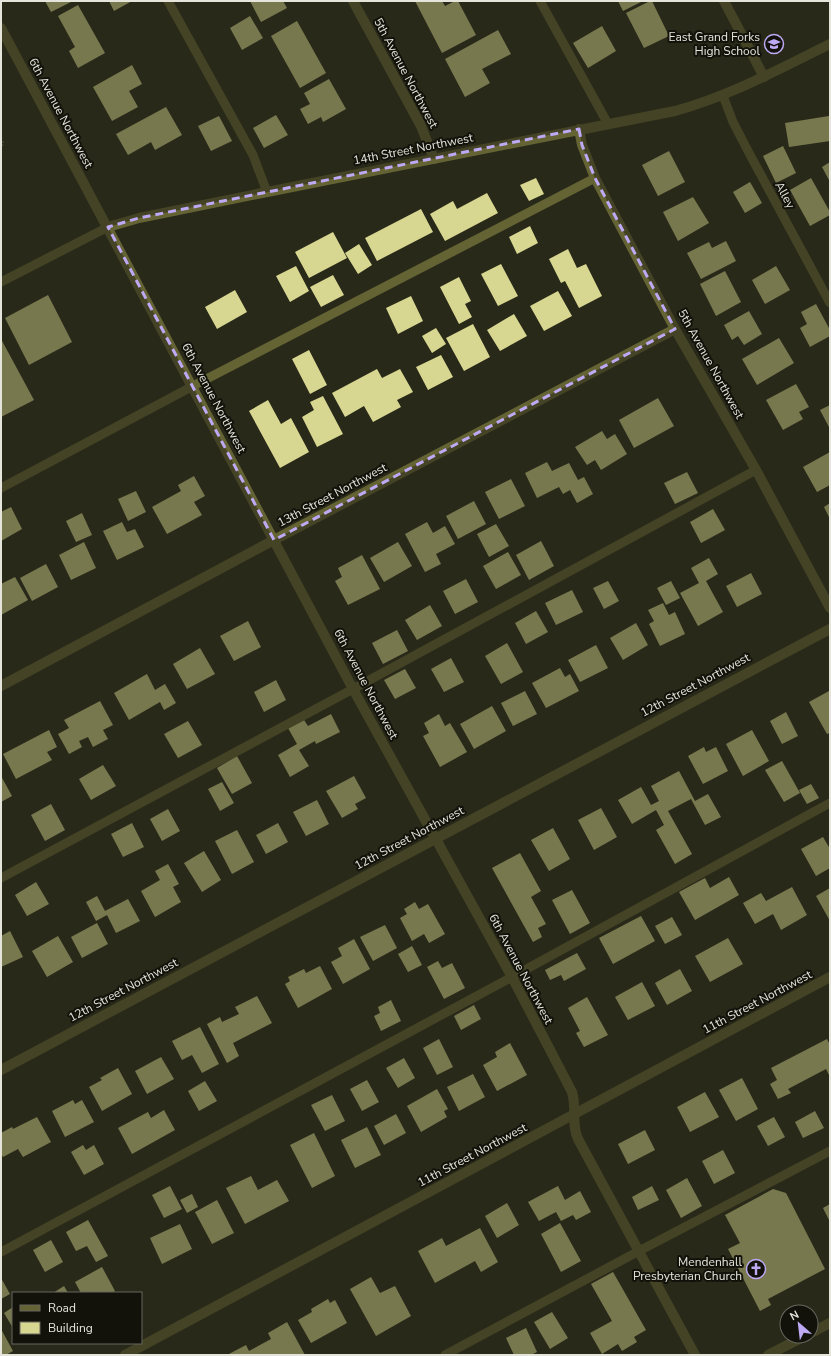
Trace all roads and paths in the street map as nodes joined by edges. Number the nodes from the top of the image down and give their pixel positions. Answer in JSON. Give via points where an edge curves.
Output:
{"nodes":[{"id":1,"x":168,"y":1,"type":"edge"},
{"id":2,"x":353,"y":1,"type":"edge"},
{"id":3,"x":540,"y":1,"type":"edge"},
{"id":4,"x":724,"y":1,"type":"edge"},
{"id":5,"x":1,"y":28,"type":"edge"},
{"id":6,"x":830,"y":44,"type":"edge"},
{"id":7,"x":764,"y":77,"type":"junction"},
{"id":8,"x":723,"y":96,"type":"junction"},
{"id":9,"x":608,"y":124,"type":"junction"},
{"id":10,"x":579,"y":129,"type":"junction"},
{"id":11,"x":1,"y":138,"type":"edge"},
{"id":12,"x":1,"y":146,"type":"edge"},
{"id":13,"x":434,"y":159,"type":"junction"},
{"id":14,"x":595,"y":178,"type":"junction"},
{"id":15,"x":267,"y":192,"type":"junction"},
{"id":16,"x":108,"y":228,"type":"junction"},
{"id":17,"x":1,"y":282,"type":"edge"},
{"id":18,"x":830,"y":303,"type":"edge"},
{"id":19,"x":676,"y":329,"type":"junction"},
{"id":20,"x":193,"y":386,"type":"junction"},
{"id":21,"x":756,"y":470,"type":"junction"},
{"id":22,"x":1,"y":488,"type":"edge"},
{"id":23,"x":274,"y":540,"type":"junction"},
{"id":24,"x":830,"y":608,"type":"edge"},
{"id":25,"x":830,"y":629,"type":"edge"},
{"id":26,"x":1,"y":686,"type":"edge"},
{"id":27,"x":353,"y":689,"type":"junction"},
{"id":28,"x":830,"y":803,"type":"edge"},
{"id":29,"x":436,"y":838,"type":"junction"},
{"id":30,"x":1,"y":878,"type":"edge"},
{"id":31,"x":512,"y":977,"type":"junction"},
{"id":32,"x":830,"y":977,"type":"edge"},
{"id":33,"x":1,"y":1070,"type":"edge"},
{"id":34,"x":575,"y":1115,"type":"junction"},
{"id":35,"x":830,"y":1151,"type":"edge"},
{"id":36,"x":639,"y":1251,"type":"junction"},
{"id":37,"x":1,"y":1252,"type":"edge"},
{"id":38,"x":830,"y":1323,"type":"edge"},
{"id":39,"x":819,"y":1329,"type":"edge"},
{"id":40,"x":789,"y":1344,"type":"edge"},
{"id":41,"x":830,"y":1353,"type":"edge"},
{"id":42,"x":125,"y":1355,"type":"edge"},
{"id":43,"x":445,"y":1355,"type":"edge"},
{"id":44,"x":695,"y":1355,"type":"edge"},
{"id":45,"x":768,"y":1355,"type":"edge"},
{"id":46,"x":826,"y":1355,"type":"edge"}],
"edges":[{"from":1,"to":15,"type":"lane","via":[[253,155]]},
{"from":2,"to":13,"type":"street","name":"5th Avenue Northwest","via":[[421,126]]},
{"from":3,"to":9,"type":"lane"},
{"from":4,"to":7,"type":"street"},
{"from":5,"to":16,"type":"street","name":"6th Avenue Northwest"},
{"from":6,"to":7,"type":"street","name":"14th Street Northwest"},
{"from":7,"to":8,"type":"street","name":"14th Street Northwest"},
{"from":8,"to":9,"type":"street","name":"14th Street Northwest","via":[[675,110]]},
{"from":8,"to":18,"type":"lane","name":"Alley","via":[[733,122]]},
{"from":9,"to":10,"type":"street","name":"14th Street Northwest"},
{"from":10,"to":13,"type":"street","name":"14th Street Northwest"},
{"from":10,"to":14,"type":"street","name":"5th Avenue Northwest","via":[[582,145]]},
{"from":11,"to":12,"type":"path","via":[[4,144]]},
{"from":13,"to":15,"type":"street","name":"14th Street Northwest"},
{"from":14,"to":19,"type":"street","name":"5th Avenue Northwest"},
{"from":14,"to":20,"type":"lane"},
{"from":15,"to":16,"type":"street","name":"14th Street Northwest","via":[[139,218]]},
{"from":16,"to":17,"type":"lane","name":"14th Street Northwest"},
{"from":16,"to":20,"type":"street","name":"6th Avenue Northwest"},
{"from":19,"to":21,"type":"street","name":"5th Avenue Northwest"},
{"from":19,"to":23,"type":"street","name":"13th Street Northwest"},
{"from":20,"to":22,"type":"lane"},
{"from":20,"to":23,"type":"street","name":"6th Avenue Northwest"},
{"from":21,"to":24,"type":"street","name":"5th Avenue Northwest"},
{"from":21,"to":27,"type":"lane"},
{"from":23,"to":26,"type":"street","name":"13th Street Northwest"},
{"from":23,"to":27,"type":"street","name":"6th Avenue Northwest"},
{"from":25,"to":29,"type":"street","name":"12th Street Northwest"},
{"from":27,"to":29,"type":"street","name":"6th Avenue Northwest"},
{"from":27,"to":30,"type":"lane"},
{"from":28,"to":31,"type":"lane"},
{"from":29,"to":31,"type":"street","name":"6th Avenue Northwest"},
{"from":29,"to":33,"type":"street","name":"12th Street Northwest"},
{"from":31,"to":34,"type":"street","name":"6th Avenue Northwest","via":[[572,1092]]},
{"from":31,"to":37,"type":"lane"},
{"from":32,"to":34,"type":"street","name":"11th Street Northwest"},
{"from":34,"to":36,"type":"street","name":"6th Avenue Northwest","via":[[574,1127],[578,1139]]},
{"from":34,"to":42,"type":"street","name":"11th Street Northwest"},
{"from":35,"to":36,"type":"lane"},
{"from":36,"to":43,"type":"lane"},
{"from":36,"to":44,"type":"street","name":"6th Avenue Northwest"},
{"from":38,"to":39,"type":"street"},
{"from":40,"to":45,"type":"street"},
{"from":41,"to":46,"type":"path"}]}
